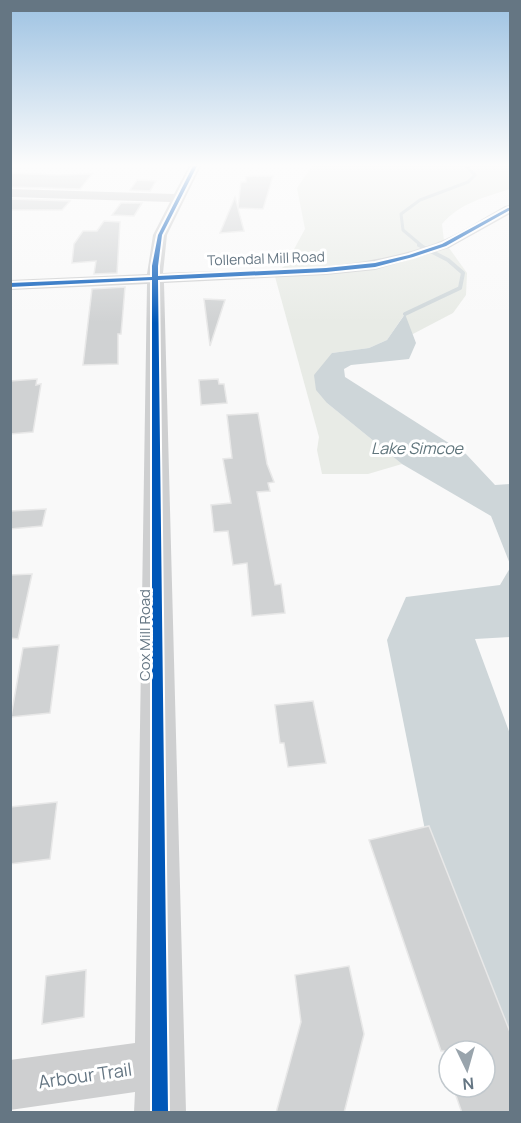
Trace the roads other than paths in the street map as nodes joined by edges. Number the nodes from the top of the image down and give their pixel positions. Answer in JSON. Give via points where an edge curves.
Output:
{"nodes":[{"id":1,"x":169,"y":218,"type":"edge"},
{"id":2,"x":491,"y":218,"type":"edge"},
{"id":3,"x":156,"y":276,"type":"junction"},
{"id":4,"x":10,"y":285,"type":"edge"},
{"id":5,"x":159,"y":1064,"type":"junction"},
{"id":6,"x":10,"y":1085,"type":"edge"},
{"id":7,"x":160,"y":1113,"type":"edge"}],
"edges":[{"from":1,"to":3,"type":"street","name":"Cox Mill Road","via":[[158,244]]},
{"from":2,"to":3,"type":"street","name":"Tollendal Mill Road","via":[[444,245],[375,265]]},
{"from":3,"to":4,"type":"street","name":"Tollendal Mill Road"},
{"from":3,"to":5,"type":"street","name":"Cox Mill Road"},
{"from":5,"to":6,"type":"street","name":"Arbour Trail"},
{"from":5,"to":7,"type":"street","name":"Cox Mill Road"}]}
